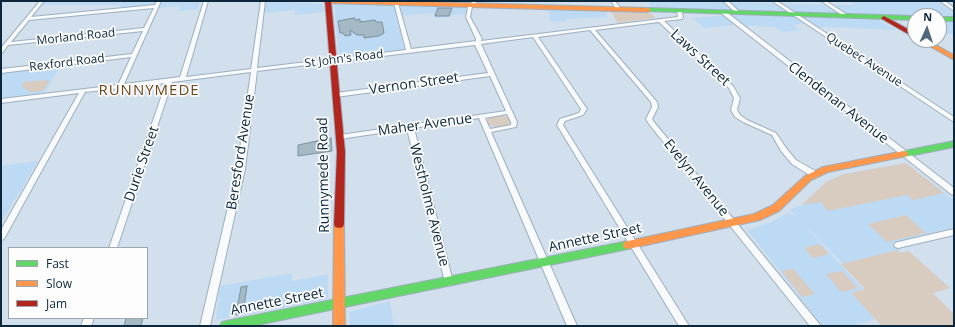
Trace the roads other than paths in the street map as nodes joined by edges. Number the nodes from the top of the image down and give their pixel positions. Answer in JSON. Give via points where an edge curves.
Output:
{"nodes":[{"id":1,"x":42,"y":1,"type":"edge"},
{"id":2,"x":206,"y":1,"type":"edge"},
{"id":3,"x":263,"y":1,"type":"edge"},
{"id":4,"x":327,"y":1,"type":"edge"},
{"id":5,"x":613,"y":1,"type":"edge"},
{"id":6,"x":725,"y":1,"type":"edge"},
{"id":7,"x":774,"y":1,"type":"edge"},
{"id":8,"x":823,"y":1,"type":"edge"},
{"id":9,"x":942,"y":1,"type":"edge"},
{"id":10,"x":396,"y":3,"type":"junction"},
{"id":11,"x":475,"y":3,"type":"edge"},
{"id":12,"x":157,"y":4,"type":"edge"},
{"id":13,"x":619,"y":9,"type":"junction"},
{"id":14,"x":954,"y":10,"type":"edge"},
{"id":15,"x":679,"y":11,"type":"junction"},
{"id":16,"x":723,"y":12,"type":"junction"},
{"id":17,"x":739,"y":13,"type":"junction"},
{"id":18,"x":794,"y":14,"type":"junction"},
{"id":19,"x":847,"y":16,"type":"junction"},
{"id":20,"x":883,"y":17,"type":"junction"},
{"id":21,"x":907,"y":18,"type":"edge"},
{"id":22,"x":27,"y":19,"type":"junction"},
{"id":23,"x":660,"y":20,"type":"junction"},
{"id":24,"x":592,"y":28,"type":"junction"},
{"id":25,"x":146,"y":29,"type":"junction"},
{"id":26,"x":907,"y":31,"type":"edge"},
{"id":27,"x":534,"y":35,"type":"junction"},
{"id":28,"x":478,"y":42,"type":"junction"},
{"id":29,"x":7,"y":44,"type":"junction"},
{"id":30,"x":936,"y":48,"type":"edge"},
{"id":31,"x":1,"y":51,"type":"edge"},
{"id":32,"x":409,"y":51,"type":"junction"},
{"id":33,"x":134,"y":55,"type":"junction"},
{"id":34,"x":954,"y":58,"type":"edge"},
{"id":35,"x":333,"y":60,"type":"junction"},
{"id":36,"x":254,"y":70,"type":"junction"},
{"id":37,"x":1,"y":71,"type":"edge"},
{"id":38,"x":492,"y":74,"type":"junction"},
{"id":39,"x":182,"y":79,"type":"junction"},
{"id":40,"x":170,"y":80,"type":"junction"},
{"id":41,"x":120,"y":86,"type":"junction"},
{"id":42,"x":83,"y":91,"type":"junction"},
{"id":43,"x":336,"y":94,"type":"junction"},
{"id":44,"x":1,"y":101,"type":"edge"},
{"id":45,"x":510,"y":112,"type":"junction"},
{"id":46,"x":481,"y":116,"type":"junction"},
{"id":47,"x":954,"y":120,"type":"edge"},
{"id":48,"x":410,"y":127,"type":"junction"},
{"id":49,"x":487,"y":131,"type":"junction"},
{"id":50,"x":340,"y":137,"type":"junction"},
{"id":51,"x":954,"y":144,"type":"edge"},
{"id":52,"x":903,"y":153,"type":"junction"},
{"id":53,"x":814,"y":174,"type":"junction"},
{"id":54,"x":954,"y":192,"type":"edge"},
{"id":55,"x":733,"y":224,"type":"junction"},
{"id":56,"x":954,"y":232,"type":"edge"},
{"id":57,"x":1,"y":237,"type":"edge"},
{"id":58,"x":633,"y":244,"type":"junction"},
{"id":59,"x":898,"y":245,"type":"dead end"},
{"id":60,"x":113,"y":247,"type":"edge"},
{"id":61,"x":544,"y":263,"type":"junction"},
{"id":62,"x":449,"y":282,"type":"junction"},
{"id":63,"x":338,"y":305,"type":"junction"},
{"id":64,"x":205,"y":326,"type":"edge"},
{"id":65,"x":226,"y":326,"type":"edge"},
{"id":66,"x":339,"y":326,"type":"edge"},
{"id":67,"x":572,"y":326,"type":"edge"},
{"id":68,"x":684,"y":326,"type":"edge"},
{"id":69,"x":816,"y":326,"type":"edge"}],
"edges":[{"from":1,"to":22,"type":"street"},
{"from":2,"to":39,"type":"street"},
{"from":3,"to":36,"type":"street","name":"Beresford Avenue"},
{"from":4,"to":10,"type":"street"},
{"from":4,"to":35,"type":"street","name":"Runnymede Road"},
{"from":5,"to":13,"type":"street"},
{"from":6,"to":17,"type":"street"},
{"from":7,"to":18,"type":"street","name":"Quebec Avenue"},
{"from":8,"to":19,"type":"street"},
{"from":9,"to":14,"type":"street"},
{"from":10,"to":11,"type":"street"},
{"from":10,"to":32,"type":"street"},
{"from":11,"to":13,"type":"street"},
{"from":11,"to":28,"type":"street","via":[[470,8],[468,17],[479,39]]},
{"from":12,"to":22,"type":"street"},
{"from":12,"to":25,"type":"street"},
{"from":13,"to":15,"type":"street"},
{"from":15,"to":16,"type":"street"},
{"from":15,"to":23,"type":"street","name":"St John's Road","via":[[681,17]]},
{"from":16,"to":17,"type":"street"},
{"from":16,"to":52,"type":"street","name":"Clendenan Avenue"},
{"from":17,"to":18,"type":"street"},
{"from":18,"to":19,"type":"street"},
{"from":18,"to":47,"type":"street","name":"Quebec Avenue"},
{"from":19,"to":20,"type":"street"},
{"from":20,"to":21,"type":"street"},
{"from":20,"to":26,"type":"street"},
{"from":22,"to":29,"type":"street"},
{"from":23,"to":24,"type":"street","name":"St John's Road"},
{"from":23,"to":53,"type":"street","name":"Laws Street","via":[[731,87],[737,98],[734,110],[737,116],[774,134],[794,162]]},
{"from":24,"to":27,"type":"street","name":"St John's Road"},
{"from":24,"to":55,"type":"street","name":"Evelyn Avenue","via":[[654,102],[655,107],[649,119],[651,124]]},
{"from":25,"to":29,"type":"street","name":"Morland Road"},
{"from":25,"to":33,"type":"street"},
{"from":27,"to":28,"type":"street","name":"St John's Road"},
{"from":27,"to":58,"type":"street","via":[[584,109],[580,115],[562,120],[560,125]]},
{"from":28,"to":32,"type":"street","name":"St John's Road"},
{"from":28,"to":38,"type":"street"},
{"from":29,"to":31,"type":"street"},
{"from":30,"to":34,"type":"street"},
{"from":32,"to":35,"type":"street","name":"St John's Road"},
{"from":33,"to":37,"type":"street","name":"Rexford Road"},
{"from":33,"to":41,"type":"street"},
{"from":35,"to":36,"type":"street","name":"St John's Road"},
{"from":35,"to":43,"type":"street","name":"Runnymede Road"},
{"from":36,"to":39,"type":"street","name":"St John's Road"},
{"from":36,"to":64,"type":"street","name":"Beresford Avenue","via":[[239,179]]},
{"from":38,"to":43,"type":"street","name":"Vernon Street"},
{"from":38,"to":45,"type":"street"},
{"from":39,"to":40,"type":"street","name":"St John's Road"},
{"from":40,"to":41,"type":"street","name":"St John's Road"},
{"from":40,"to":60,"type":"street","name":"Durie Street"},
{"from":41,"to":42,"type":"street","name":"St John's Road"},
{"from":42,"to":44,"type":"street","name":"St John's Road"},
{"from":42,"to":57,"type":"street"},
{"from":43,"to":50,"type":"street","name":"Runnymede Road"},
{"from":45,"to":46,"type":"street","name":"Maher Avenue"},
{"from":45,"to":49,"type":"street","via":[[514,126]]},
{"from":46,"to":48,"type":"street","name":"Maher Avenue"},
{"from":46,"to":49,"type":"street"},
{"from":48,"to":50,"type":"street","name":"Maher Avenue"},
{"from":48,"to":62,"type":"street","name":"Westholme Avenue"},
{"from":49,"to":61,"type":"street"},
{"from":50,"to":63,"type":"street","name":"Runnymede Road"},
{"from":51,"to":52,"type":"street","name":"Annette Street"},
{"from":52,"to":53,"type":"street","name":"Annette Street","via":[[840,165]]},
{"from":52,"to":54,"type":"street","name":"Clendenan Avenue"},
{"from":53,"to":55,"type":"street","name":"Annette Street","via":[[776,208]]},
{"from":55,"to":58,"type":"street","name":"Annette Street"},
{"from":55,"to":69,"type":"street","name":"Evelyn Avenue"},
{"from":56,"to":59,"type":"street"},
{"from":58,"to":61,"type":"street","name":"Annette Street"},
{"from":58,"to":68,"type":"street"},
{"from":61,"to":62,"type":"street","name":"Annette Street"},
{"from":61,"to":67,"type":"street"},
{"from":62,"to":63,"type":"street","name":"Annette Street"},
{"from":63,"to":65,"type":"street","name":"Annette Street"},
{"from":63,"to":66,"type":"street","name":"Runnymede Road"}]}
